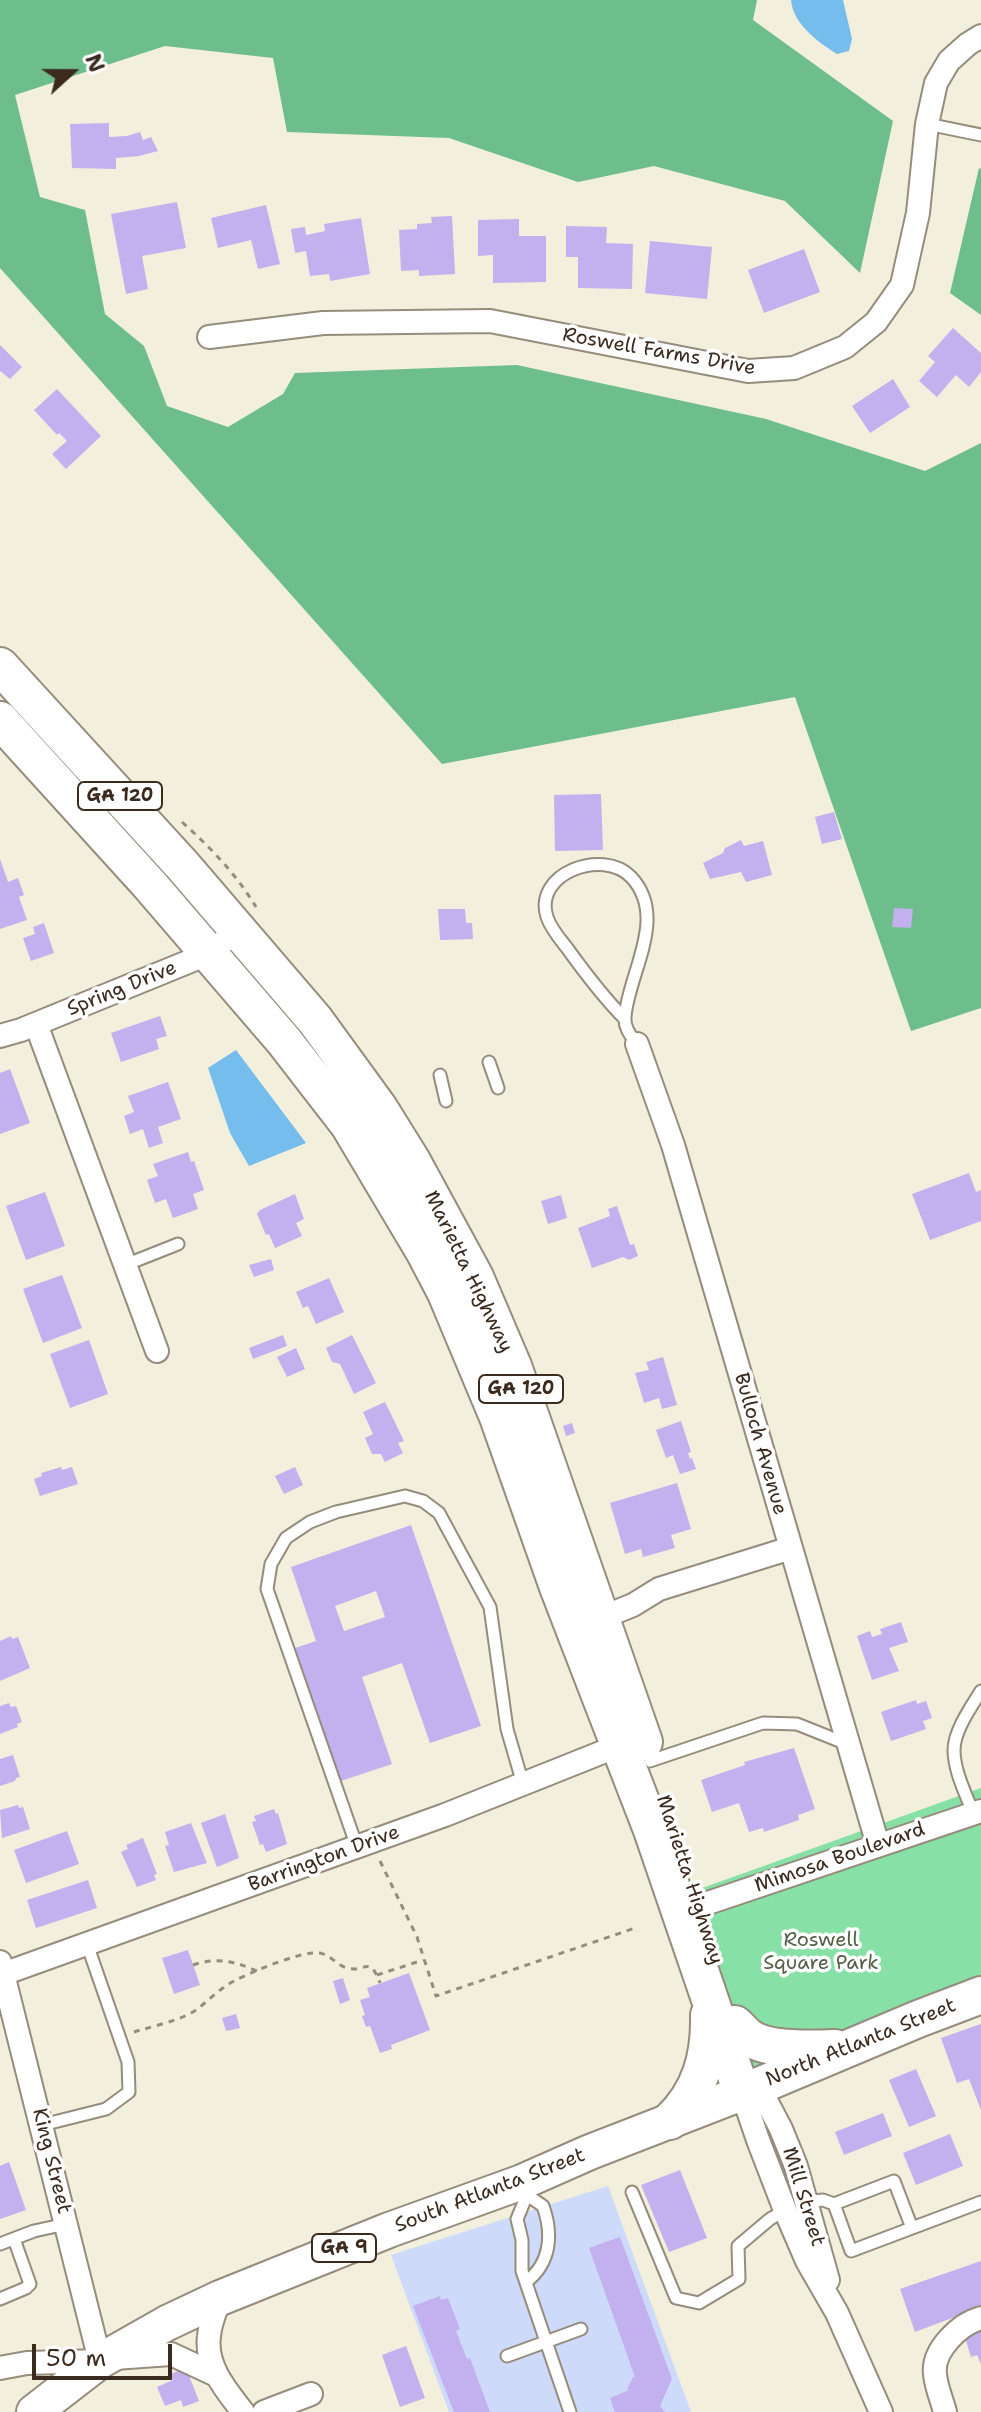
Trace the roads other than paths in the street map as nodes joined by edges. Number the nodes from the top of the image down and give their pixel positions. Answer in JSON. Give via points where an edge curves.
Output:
{"nodes":[{"id":1,"x":981,"y":36,"type":"edge"},
{"id":2,"x":927,"y":124,"type":"junction"},
{"id":3,"x":981,"y":135,"type":"edge"},
{"id":4,"x":209,"y":337,"type":"dead end"},
{"id":5,"x":0,"y":666,"type":"edge"},
{"id":6,"x":0,"y":720,"type":"edge"},
{"id":7,"x":237,"y":930,"type":"junction"},
{"id":8,"x":210,"y":953,"type":"junction"},
{"id":9,"x":625,"y":1019,"type":"junction"},
{"id":10,"x":36,"y":1024,"type":"junction"},
{"id":11,"x":0,"y":1036,"type":"edge"},
{"id":12,"x":637,"y":1044,"type":"joint"},
{"id":13,"x":489,"y":1062,"type":"dead end"},
{"id":14,"x":440,"y":1075,"type":"dead end"},
{"id":15,"x":498,"y":1088,"type":"dead end"},
{"id":16,"x":446,"y":1101,"type":"dead end"},
{"id":17,"x":178,"y":1244,"type":"dead end"},
{"id":18,"x":125,"y":1265,"type":"junction"},
{"id":19,"x":157,"y":1351,"type":"dead end"},
{"id":20,"x":791,"y":1548,"type":"junction"},
{"id":21,"x":601,"y":1618,"type":"junction"},
{"id":22,"x":981,"y":1691,"type":"edge"},
{"id":23,"x":848,"y":1745,"type":"junction"},
{"id":24,"x":637,"y":1748,"type":"junction"},
{"id":25,"x":523,"y":1784,"type":"junction"},
{"id":26,"x":977,"y":1812,"type":"edge"},
{"id":27,"x":363,"y":1845,"type":"junction"},
{"id":28,"x":878,"y":1845,"type":"junction"},
{"id":29,"x":699,"y":1906,"type":"junction"},
{"id":30,"x":87,"y":1944,"type":"junction"},
{"id":31,"x":2,"y":1968,"type":"edge"},
{"id":32,"x":705,"y":1982,"type":"junction"},
{"id":33,"x":981,"y":1995,"type":"edge"},
{"id":34,"x":735,"y":2024,"type":"junction"},
{"id":35,"x":850,"y":2047,"type":"junction"},
{"id":36,"x":750,"y":2089,"type":"junction"},
{"id":37,"x":670,"y":2121,"type":"junction"},
{"id":38,"x":42,"y":2125,"type":"junction"},
{"id":39,"x":524,"y":2188,"type":"junction"},
{"id":40,"x":632,"y":2192,"type":"dead end"},
{"id":41,"x":806,"y":2201,"type":"junction"},
{"id":42,"x":981,"y":2202,"type":"edge"},
{"id":43,"x":834,"y":2204,"type":"junction"},
{"id":44,"x":785,"y":2210,"type":"junction"},
{"id":45,"x":67,"y":2224,"type":"junction"},
{"id":46,"x":912,"y":2228,"type":"junction"},
{"id":47,"x":14,"y":2239,"type":"junction"},
{"id":48,"x":0,"y":2244,"type":"edge"},
{"id":49,"x":526,"y":2282,"type":"junction"},
{"id":50,"x":220,"y":2298,"type":"junction"},
{"id":51,"x":0,"y":2299,"type":"edge"},
{"id":52,"x":837,"y":2313,"type":"junction"},
{"id":53,"x":981,"y":2318,"type":"edge"},
{"id":54,"x":581,"y":2329,"type":"dead end"},
{"id":55,"x":546,"y":2342,"type":"junction"},
{"id":56,"x":507,"y":2356,"type":"dead end"},
{"id":57,"x":102,"y":2360,"type":"junction"},
{"id":58,"x":0,"y":2368,"type":"edge"},
{"id":59,"x":216,"y":2375,"type":"junction"},
{"id":60,"x":311,"y":2394,"type":"dead end"},
{"id":61,"x":34,"y":2412,"type":"edge"},
{"id":62,"x":243,"y":2412,"type":"edge"},
{"id":63,"x":264,"y":2412,"type":"edge"},
{"id":64,"x":570,"y":2412,"type":"edge"},
{"id":65,"x":881,"y":2412,"type":"edge"},
{"id":66,"x":945,"y":2412,"type":"edge"}],
"edges":[{"from":1,"to":2,"type":"street","name":"Roswell Farms Drive","via":[[949,61],[936,83]]},
{"from":2,"to":3,"type":"lane"},
{"from":2,"to":4,"type":"street","name":"Roswell Farms Drive","via":[[918,213],[902,285],[876,322],[845,347],[794,368],[748,371],[490,321],[323,323]]},
{"from":5,"to":7,"type":"highway","name":"Marietta Highway","number":"GA 120"},
{"from":6,"to":8,"type":"highway","name":"Marietta Highway","number":"GA 120"},
{"from":7,"to":8,"type":"street","name":"Spring Drive"},
{"from":7,"to":21,"type":"highway","name":"Marietta Highway","number":"GA 120","via":[[349,1065],[450,1229],[513,1366]]},
{"from":8,"to":10,"type":"street","name":"Spring Drive"},
{"from":8,"to":24,"type":"highway","name":"Marietta Highway","number":"GA 120","via":[[349,1125],[446,1293],[485,1382],[558,1587]]},
{"from":9,"to":9,"type":"lane","via":[[648,917],[630,875],[608,865],[586,865],[554,883],[546,916],[599,993]]},
{"from":9,"to":12,"type":"lane"},
{"from":10,"to":11,"type":"street","name":"Spring Drive"},
{"from":10,"to":18,"type":"street"},
{"from":12,"to":20,"type":"street","name":"Bulloch Avenue","via":[[673,1145]]},
{"from":13,"to":15,"type":"lane"},
{"from":14,"to":16,"type":"lane"},
{"from":17,"to":18,"type":"lane"},
{"from":18,"to":19,"type":"street"},
{"from":20,"to":21,"type":"street","via":[[659,1589]]},
{"from":20,"to":23,"type":"street","name":"Bulloch Avenue"},
{"from":21,"to":24,"type":"highway","name":"Marietta Highway","number":"GA 120"},
{"from":22,"to":26,"type":"lane","via":[[954,1748]]},
{"from":23,"to":24,"type":"lane","via":[[797,1724],[763,1723]]},
{"from":23,"to":28,"type":"street","name":"Bulloch Avenue"},
{"from":24,"to":25,"type":"street","name":"Barrington Drive"},
{"from":24,"to":29,"type":"highway","name":"Marietta Highway","number":"GA 120"},
{"from":24,"to":32,"type":"highway","name":"Marietta Highway","number":"GA 120"},
{"from":25,"to":27,"type":"street","name":"Barrington Drive"},
{"from":25,"to":27,"type":"lane","via":[[507,1729],[490,1607],[439,1513],[405,1496],[336,1512],[286,1538],[271,1564],[267,1589]]},
{"from":26,"to":28,"type":"street","name":"Mimosa Boulevard"},
{"from":27,"to":30,"type":"street","name":"Barrington Drive"},
{"from":28,"to":29,"type":"street","name":"Mimosa Boulevard"},
{"from":29,"to":34,"type":"highway","name":"Marietta Highway","number":"GA 120"},
{"from":30,"to":31,"type":"street","name":"Barrington Drive"},
{"from":30,"to":38,"type":"lane","via":[[128,2062],[129,2092],[106,2109]]},
{"from":31,"to":38,"type":"street","name":"King Street"},
{"from":32,"to":36,"type":"highway","name":"Marietta Highway","number":"GA 120"},
{"from":32,"to":37,"type":"highway","via":[[705,2063],[697,2087]]},
{"from":33,"to":35,"type":"highway","name":"North Atlanta Street","number":"GA 9"},
{"from":34,"to":35,"type":"highway","via":[[758,2042],[807,2049]]},
{"from":34,"to":36,"type":"highway","name":"Marietta Highway"},
{"from":35,"to":36,"type":"highway","name":"North Atlanta Street","number":"GA 9"},
{"from":36,"to":37,"type":"main road","name":"South Atlanta Street","number":"GA 9"},
{"from":36,"to":41,"type":"street","name":"Mill Street","via":[[781,2129]]},
{"from":36,"to":44,"type":"street","name":"Mill Street"},
{"from":37,"to":39,"type":"main road","name":"South Atlanta Street","number":"GA 9","via":[[590,2152]]},
{"from":38,"to":45,"type":"street","name":"King Street"},
{"from":39,"to":49,"type":"lane","via":[[517,2219]]},
{"from":39,"to":49,"type":"lane","via":[[543,2206],[549,2238],[542,2266]]},
{"from":39,"to":50,"type":"main road","name":"South Atlanta Street","number":"GA 9","via":[[389,2230]]},
{"from":40,"to":44,"type":"lane","via":[[676,2298],[699,2303],[739,2279],[738,2246]]},
{"from":41,"to":43,"type":"lane"},
{"from":41,"to":44,"type":"lane"},
{"from":41,"to":52,"type":"street","name":"Mill Street"},
{"from":42,"to":46,"type":"lane"},
{"from":43,"to":46,"type":"lane","via":[[894,2181]]},
{"from":43,"to":46,"type":"lane","via":[[851,2251]]},
{"from":44,"to":52,"type":"street","name":"Mill Street"},
{"from":45,"to":47,"type":"lane"},
{"from":45,"to":57,"type":"street","name":"King Street"},
{"from":47,"to":48,"type":"lane"},
{"from":47,"to":51,"type":"lane","via":[[30,2284]]},
{"from":49,"to":55,"type":"lane"},
{"from":50,"to":57,"type":"main road","name":"South Atlanta Street","number":"GA 9"},
{"from":50,"to":59,"type":"street","via":[[208,2338]]},
{"from":52,"to":65,"type":"street","name":"Mill Street"},
{"from":53,"to":66,"type":"street","via":[[957,2332],[937,2357],[934,2374]]},
{"from":54,"to":55,"type":"lane"},
{"from":55,"to":56,"type":"lane"},
{"from":55,"to":64,"type":"lane"},
{"from":57,"to":58,"type":"street"},
{"from":57,"to":59,"type":"street","via":[[171,2354]]},
{"from":57,"to":61,"type":"main road","name":"South Atlanta Street","number":"GA 9"},
{"from":59,"to":62,"type":"street"},
{"from":60,"to":63,"type":"street"}]}
